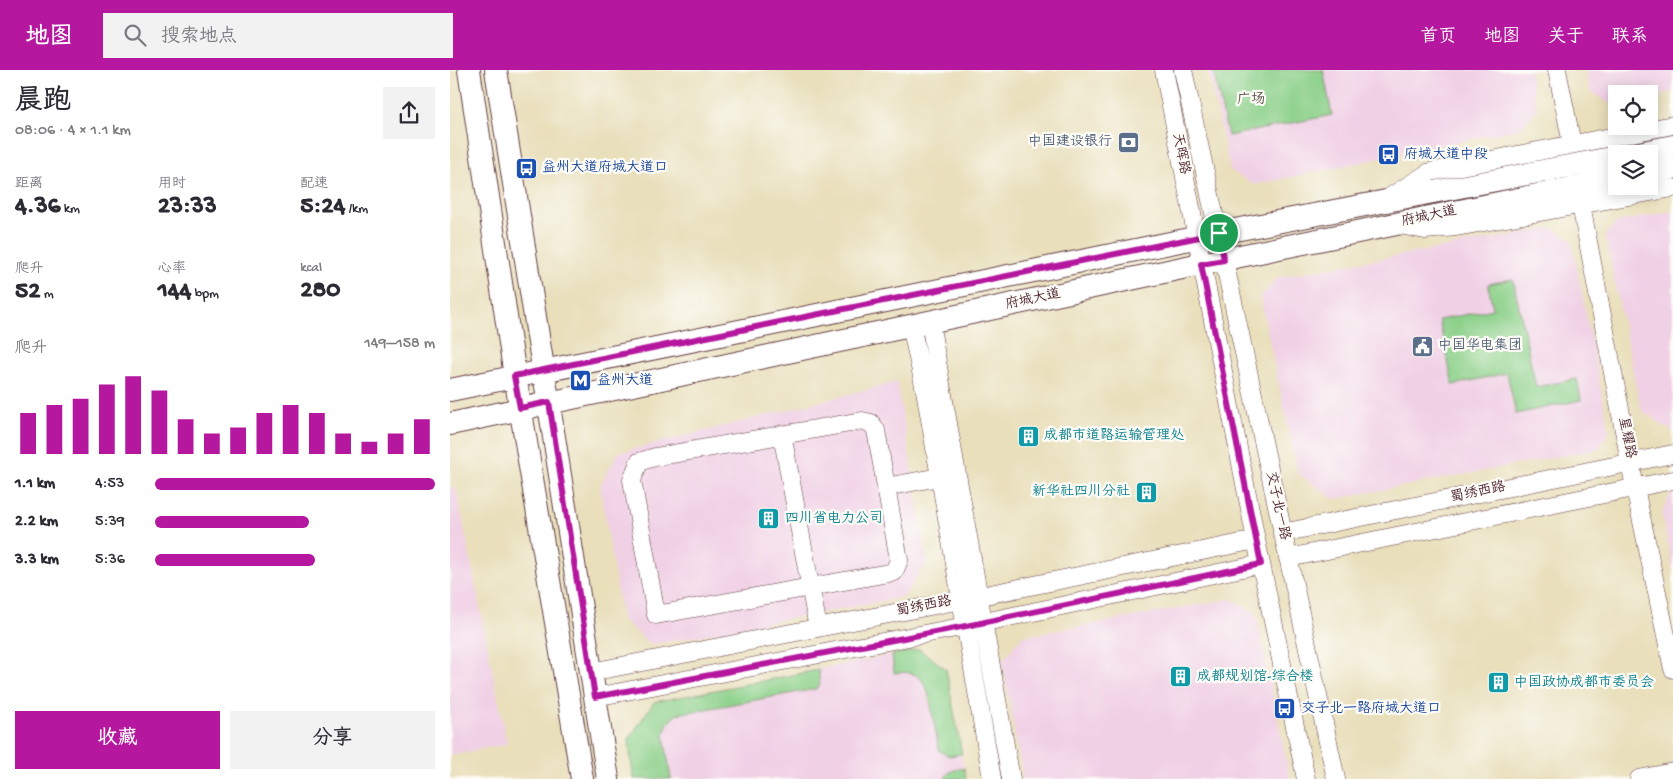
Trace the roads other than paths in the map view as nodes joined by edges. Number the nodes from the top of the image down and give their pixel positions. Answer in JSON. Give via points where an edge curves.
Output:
{"nodes":[{"id":1,"x":469,"y":70,"type":"edge"},
{"id":2,"x":496,"y":70,"type":"edge"},
{"id":3,"x":1164,"y":70,"type":"edge"},
{"id":4,"x":1184,"y":70,"type":"edge"},
{"id":5,"x":1557,"y":70,"type":"edge"},
{"id":6,"x":1673,"y":125,"type":"edge"},
{"id":7,"x":1572,"y":144,"type":"junction"},
{"id":8,"x":1673,"y":146,"type":"edge"},
{"id":9,"x":1658,"y":149,"type":"edge"},
{"id":10,"x":1608,"y":159,"type":"edge"},
{"id":11,"x":1673,"y":168,"type":"edge"},
{"id":12,"x":1658,"y":171,"type":"edge"},
{"id":13,"x":1608,"y":181,"type":"edge"},
{"id":14,"x":1673,"y":188,"type":"edge"},
{"id":15,"x":1382,"y":202,"type":"junction"},
{"id":16,"x":1582,"y":205,"type":"junction"},
{"id":17,"x":1397,"y":224,"type":"junction"},
{"id":18,"x":1219,"y":233,"type":"junction"},
{"id":19,"x":1196,"y":238,"type":"junction"},
{"id":20,"x":1224,"y":260,"type":"junction"},
{"id":21,"x":1201,"y":264,"type":"junction"},
{"id":22,"x":921,"y":323,"type":"junction"},
{"id":23,"x":544,"y":370,"type":"junction"},
{"id":24,"x":514,"y":376,"type":"junction"},
{"id":25,"x":450,"y":390,"type":"edge"},
{"id":26,"x":549,"y":402,"type":"junction"},
{"id":27,"x":520,"y":408,"type":"junction"},
{"id":28,"x":450,"y":424,"type":"edge"},
{"id":29,"x":782,"y":434,"type":"junction"},
{"id":30,"x":1673,"y":454,"type":"edge"},
{"id":31,"x":1631,"y":462,"type":"junction"},
{"id":32,"x":939,"y":477,"type":"junction"},
{"id":33,"x":1673,"y":480,"type":"edge"},
{"id":34,"x":886,"y":487,"type":"junction"},
{"id":35,"x":1635,"y":488,"type":"junction"},
{"id":36,"x":1282,"y":533,"type":"junction"},
{"id":37,"x":1256,"y":540,"type":"junction"},
{"id":38,"x":1288,"y":558,"type":"junction"},
{"id":39,"x":1261,"y":564,"type":"junction"},
{"id":40,"x":810,"y":588,"type":"junction"},
{"id":41,"x":979,"y":596,"type":"junction"},
{"id":42,"x":961,"y":600,"type":"junction"},
{"id":43,"x":984,"y":622,"type":"junction"},
{"id":44,"x":966,"y":626,"type":"junction"},
{"id":45,"x":818,"y":628,"type":"junction"},
{"id":46,"x":1673,"y":669,"type":"edge"},
{"id":47,"x":591,"y":672,"type":"junction"},
{"id":48,"x":595,"y":697,"type":"junction"},
{"id":49,"x":1673,"y":772,"type":"edge"},
{"id":50,"x":582,"y":779,"type":"edge"},
{"id":51,"x":608,"y":779,"type":"edge"},
{"id":52,"x":992,"y":779,"type":"edge"},
{"id":53,"x":1011,"y":779,"type":"edge"},
{"id":54,"x":1306,"y":779,"type":"edge"},
{"id":55,"x":1336,"y":779,"type":"edge"},
{"id":56,"x":1639,"y":779,"type":"edge"}],
"edges":[{"from":1,"to":24,"type":"main road"},
{"from":2,"to":23,"type":"main road"},
{"from":3,"to":19,"type":"street","name":"天晖路"},
{"from":4,"to":18,"type":"street","name":"天晖路"},
{"from":5,"to":7,"type":"street"},
{"from":6,"to":7,"type":"street"},
{"from":7,"to":15,"type":"street","via":[[1430,172]]},
{"from":8,"to":9,"type":"main road"},
{"from":10,"to":15,"type":"main road","name":"府城大道"},
{"from":11,"to":12,"type":"main road"},
{"from":13,"to":17,"type":"main road","name":"府城大道"},
{"from":14,"to":16,"type":"street"},
{"from":15,"to":18,"type":"main road","name":"府城大道"},
{"from":16,"to":17,"type":"street","via":[[1456,228],[1425,230]]},
{"from":16,"to":31,"type":"street","name":"星耀路"},
{"from":17,"to":20,"type":"main road","name":"府城大道"},
{"from":18,"to":19,"type":"main road","name":"府城大道"},
{"from":18,"to":20,"type":"street","name":"交子北一路"},
{"from":19,"to":21,"type":"street","name":"交子北一路"},
{"from":19,"to":23,"type":"main road","name":"府城大道"},
{"from":20,"to":21,"type":"main road","name":"府城大道"},
{"from":20,"to":36,"type":"street","name":"交子北一路"},
{"from":21,"to":22,"type":"main road","name":"府城大道"},
{"from":21,"to":37,"type":"street","name":"交子北一路"},
{"from":22,"to":26,"type":"main road","name":"府城大道"},
{"from":22,"to":32,"type":"street","via":[[925,390]]},
{"from":22,"to":41,"type":"street"},
{"from":23,"to":24,"type":"main road","name":"府城大道"},
{"from":23,"to":26,"type":"main road"},
{"from":24,"to":25,"type":"main road","name":"府城大道"},
{"from":24,"to":27,"type":"main road"},
{"from":26,"to":27,"type":"main road","name":"府城大道"},
{"from":26,"to":47,"type":"main road"},
{"from":27,"to":28,"type":"main road","name":"府城大道"},
{"from":27,"to":50,"type":"main road"},
{"from":29,"to":34,"type":"street","via":[[871,422],[876,430]]},
{"from":29,"to":40,"type":"street"},
{"from":29,"to":40,"type":"street","via":[[639,462],[632,480],[656,615]]},
{"from":30,"to":31,"type":"street","name":"蜀绣西路"},
{"from":31,"to":35,"type":"street","name":"星耀路"},
{"from":31,"to":36,"type":"street","name":"蜀绣西路"},
{"from":32,"to":34,"type":"street"},
{"from":32,"to":42,"type":"street"},
{"from":33,"to":35,"type":"street","name":"蜀绣西路"},
{"from":34,"to":40,"type":"street","via":[[899,560],[894,572]]},
{"from":35,"to":38,"type":"street","name":"蜀绣西路"},
{"from":35,"to":46,"type":"street","name":"星耀路"},
{"from":36,"to":38,"type":"street","name":"交子北一路"},
{"from":37,"to":39,"type":"street","name":"交子北一路"},
{"from":37,"to":41,"type":"street","name":"蜀绣西路"},
{"from":38,"to":55,"type":"street","name":"交子北一路"},
{"from":39,"to":43,"type":"street","name":"蜀绣西路"},
{"from":39,"to":54,"type":"street","name":"交子北一路"},
{"from":40,"to":45,"type":"street"},
{"from":41,"to":42,"type":"street","name":"蜀绣西路"},
{"from":41,"to":43,"type":"street"},
{"from":42,"to":44,"type":"street"},
{"from":42,"to":45,"type":"street","name":"蜀绣西路"},
{"from":43,"to":44,"type":"street","name":"蜀绣西路"},
{"from":43,"to":53,"type":"street"},
{"from":44,"to":48,"type":"street","name":"蜀绣西路"},
{"from":44,"to":52,"type":"street"},
{"from":45,"to":47,"type":"street","name":"蜀绣西路"},
{"from":47,"to":48,"type":"main road"},
{"from":48,"to":51,"type":"main road"},
{"from":49,"to":56,"type":"street"}]}
